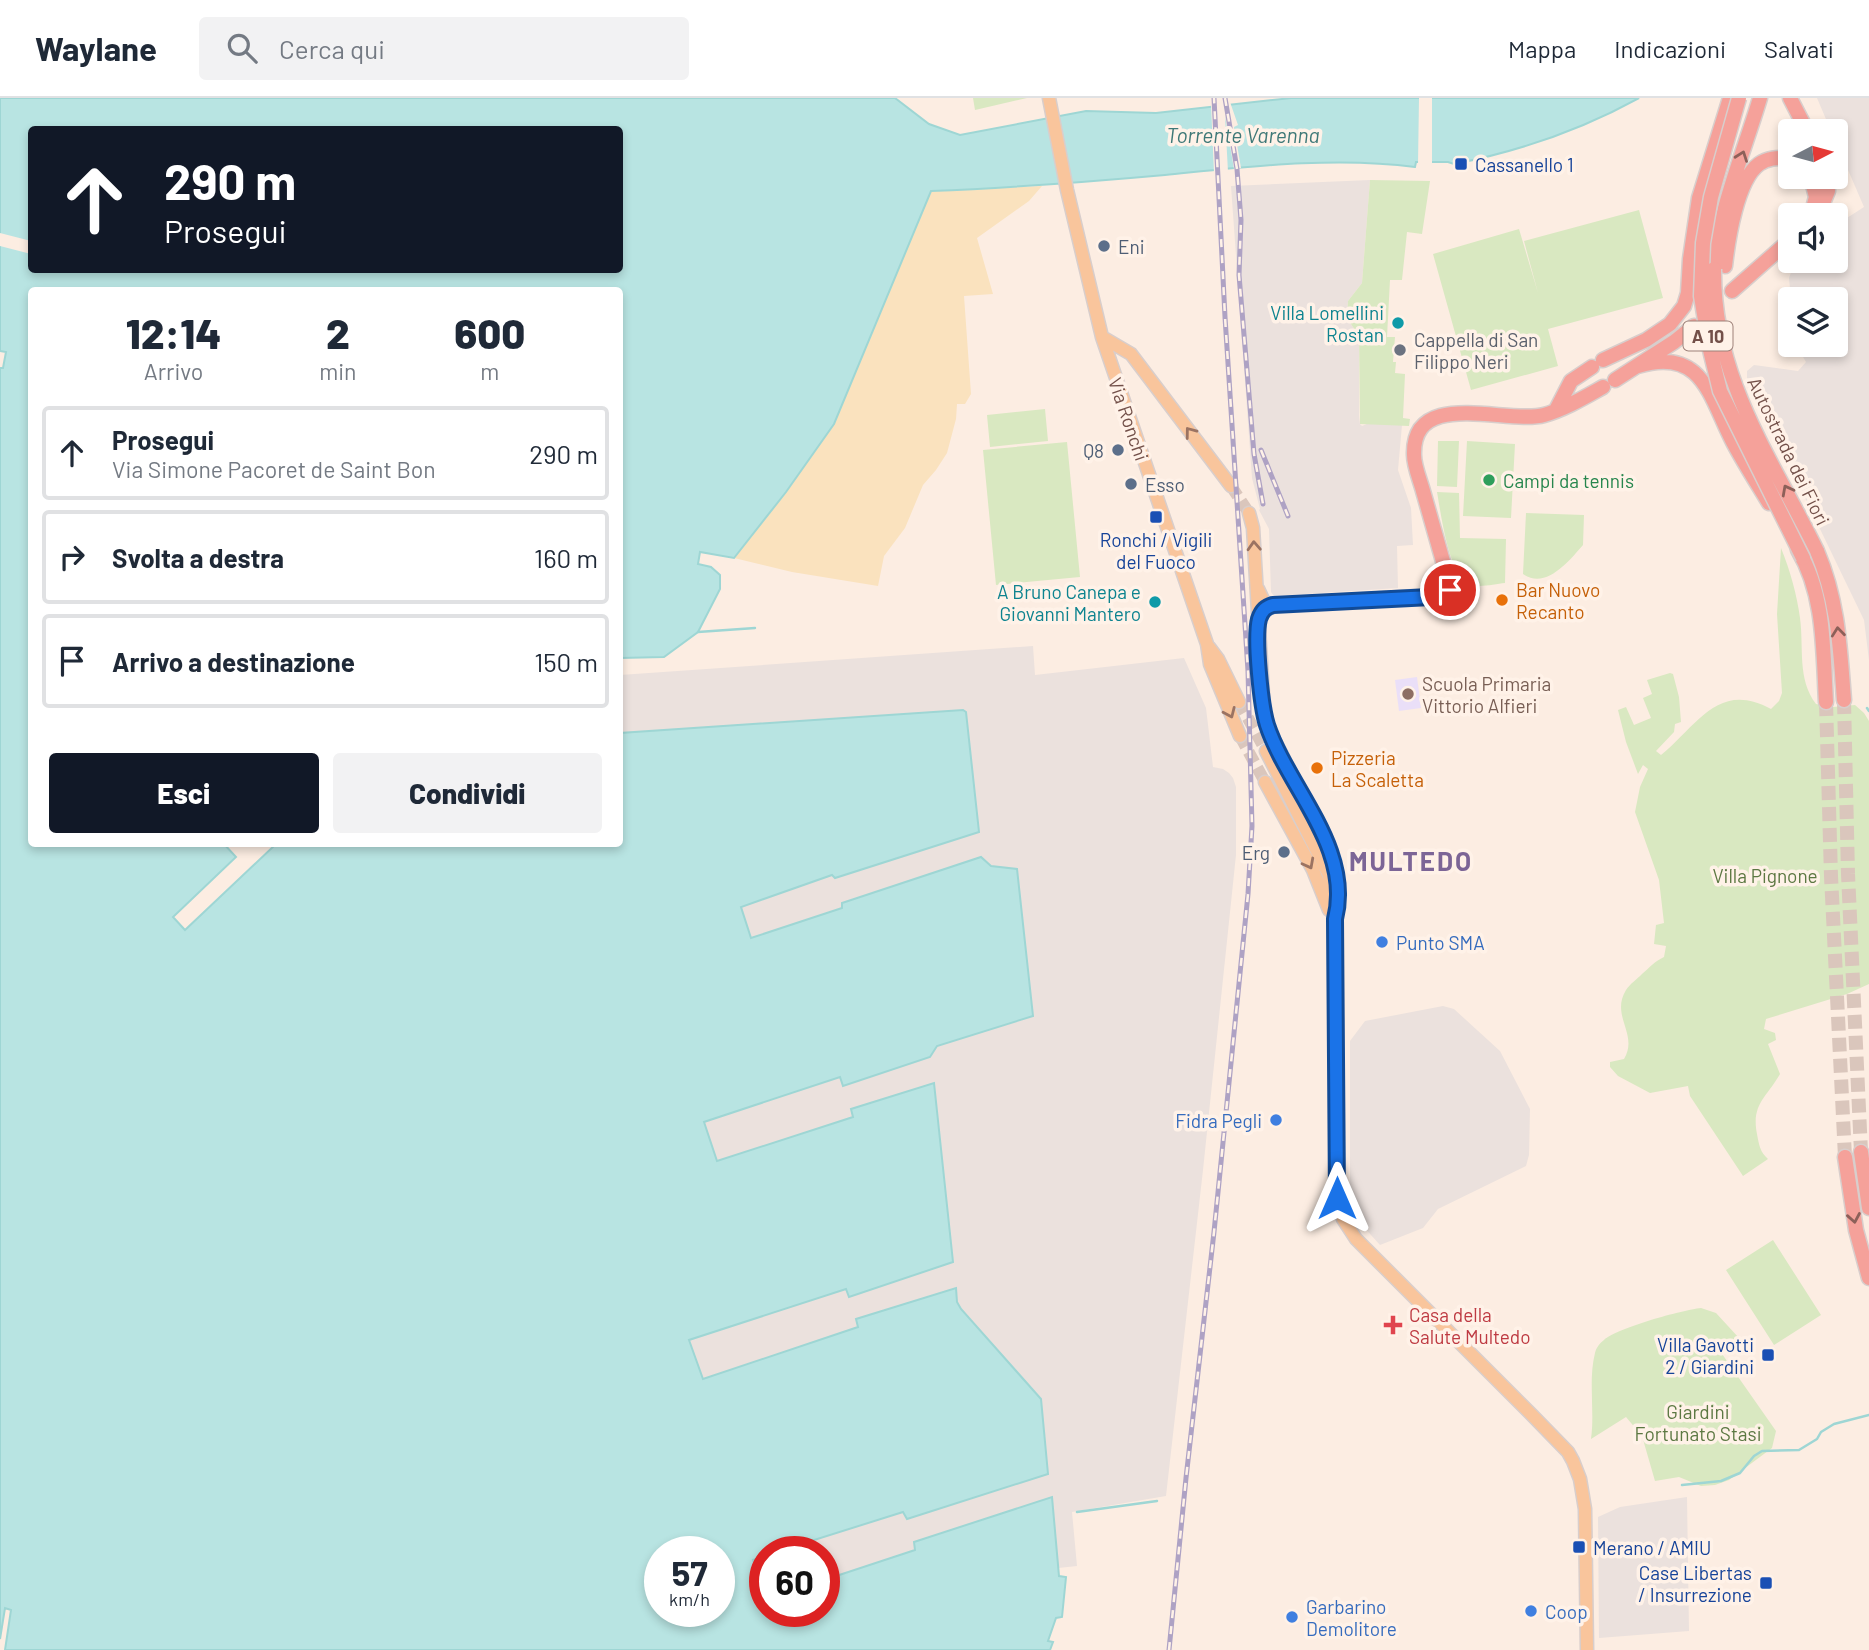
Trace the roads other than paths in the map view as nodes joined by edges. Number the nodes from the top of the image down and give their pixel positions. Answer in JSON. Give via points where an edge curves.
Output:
{"nodes":[{"id":1,"x":1730,"y":98,"type":"edge"},
{"id":2,"x":1739,"y":98,"type":"edge"},
{"id":3,"x":1760,"y":98,"type":"edge"},
{"id":4,"x":1790,"y":98,"type":"edge"},
{"id":5,"x":1049,"y":99,"type":"edge"},
{"id":6,"x":1801,"y":119,"type":"edge"},
{"id":7,"x":1778,"y":157,"type":"edge"},
{"id":8,"x":1778,"y":251,"type":"edge"},
{"id":9,"x":1719,"y":267,"type":"junction"},
{"id":10,"x":1732,"y":291,"type":"dead end"},
{"id":11,"x":1694,"y":326,"type":"dead end"},
{"id":12,"x":1102,"y":337,"type":"junction"},
{"id":13,"x":1646,"y":340,"type":"junction"},
{"id":14,"x":1674,"y":342,"type":"junction"},
{"id":15,"x":1131,"y":354,"type":"junction"},
{"id":16,"x":1637,"y":366,"type":"junction"},
{"id":17,"x":1111,"y":370,"type":"junction"},
{"id":18,"x":1556,"y":410,"type":"junction"},
{"id":19,"x":1231,"y":486,"type":"tunnel mouth"},
{"id":20,"x":1249,"y":513,"type":"tunnel mouth"},
{"id":21,"x":1803,"y":558,"type":"junction"},
{"id":22,"x":1256,"y":580,"type":"junction"},
{"id":23,"x":1448,"y":594,"type":"joint"},
{"id":24,"x":1273,"y":605,"type":"junction"},
{"id":25,"x":1258,"y":626,"type":"junction"},
{"id":26,"x":1207,"y":644,"type":"junction"},
{"id":27,"x":1844,"y":700,"type":"tunnel mouth"},
{"id":28,"x":1239,"y":702,"type":"tunnel mouth"},
{"id":29,"x":1826,"y":702,"type":"tunnel mouth"},
{"id":30,"x":1240,"y":736,"type":"tunnel mouth"},
{"id":31,"x":1266,"y":751,"type":"tunnel mouth"},
{"id":32,"x":1265,"y":782,"type":"tunnel mouth"},
{"id":33,"x":1275,"y":799,"type":"junction"},
{"id":34,"x":1315,"y":817,"type":"junction"},
{"id":35,"x":1306,"y":830,"type":"junction"},
{"id":36,"x":1335,"y":919,"type":"junction"},
{"id":37,"x":1861,"y":1152,"type":"tunnel mouth"},
{"id":38,"x":1845,"y":1157,"type":"tunnel mouth"},
{"id":39,"x":1869,"y":1208,"type":"edge"},
{"id":40,"x":1869,"y":1278,"type":"edge"},
{"id":41,"x":1587,"y":1650,"type":"edge"}],
"edges":[{"from":1,"to":13,"type":"highway","via":[[1699,198],[1684,306],[1670,324]]},
{"from":2,"to":21,"type":"highway","name":"Autostrada dei Fiori","number":"A 10","bridge":true,"via":[[1711,197],[1703,243],[1702,296],[1720,391]]},
{"from":9,"to":3,"type":"highway","name":"Autostrada dei Fiori","number":"A 10","one_way":true,"via":[[1716,245],[1726,200]]},
{"from":4,"to":6,"type":"highway"},
{"from":5,"to":12,"type":"main road","name":"Via Ronchi"},
{"from":7,"to":9,"type":"highway","via":[[1758,164],[1747,176]]},
{"from":8,"to":10,"type":"highway"},
{"from":27,"to":9,"type":"highway","name":"Autostrada dei Fiori","number":"A 10","one_way":true,"bridge":true,"via":[[1835,603],[1827,574],[1733,383],[1718,327],[1714,293]]},
{"from":11,"to":14,"type":"highway"},
{"from":12,"to":15,"type":"main road"},
{"from":12,"to":17,"type":"main road","name":"Via Ronchi"},
{"from":13,"to":14,"type":"highway"},
{"from":13,"to":18,"type":"highway","via":[[1571,381]]},
{"from":14,"to":16,"type":"highway"},
{"from":15,"to":17,"type":"main road","via":[[1119,355]]},
{"from":19,"to":15,"type":"main road","one_way":true},
{"from":16,"to":18,"type":"highway"},
{"from":16,"to":21,"type":"highway","bridge":true,"via":[[1667,362],[1688,366],[1700,377],[1733,443]]},
{"from":17,"to":26,"type":"main road","name":"Via Ronchi"},
{"from":18,"to":23,"type":"highway","via":[[1529,417],[1440,414],[1420,431],[1413,456],[1450,587]]},
{"from":22,"to":20,"type":"main road","one_way":true},
{"from":21,"to":29,"type":"highway","name":"Autostrada dei Fiori","number":"A 10","via":[[1818,604]]},
{"from":22,"to":24,"type":"main road","via":[[1264,602]]},
{"from":22,"to":25,"type":"main road"},
{"from":23,"to":24,"type":"main road"},
{"from":24,"to":25,"type":"main road","via":[[1265,608]]},
{"from":25,"to":34,"type":"main road","via":[[1268,728]]},
{"from":26,"to":28,"type":"main road","name":"Via Ronchi"},
{"from":26,"to":30,"type":"main road","name":"Via Ronchi","one_way":true,"via":[[1210,664]]},
{"from":31,"to":35,"type":"main road"},
{"from":32,"to":33,"type":"main road"},
{"from":33,"to":35,"type":"main road","via":[[1298,829]]},
{"from":33,"to":36,"type":"main road","one_way":true},
{"from":34,"to":35,"type":"main road"},
{"from":34,"to":36,"type":"main road","via":[[1336,874]]},
{"from":35,"to":36,"type":"main road","via":[[1328,873]]},
{"from":36,"to":41,"type":"main road","via":[[1337,1198],[1343,1219],[1356,1239],[1567,1452],[1580,1479],[1585,1509]]},
{"from":37,"to":39,"type":"highway"},
{"from":38,"to":40,"type":"highway","one_way":true}]}
